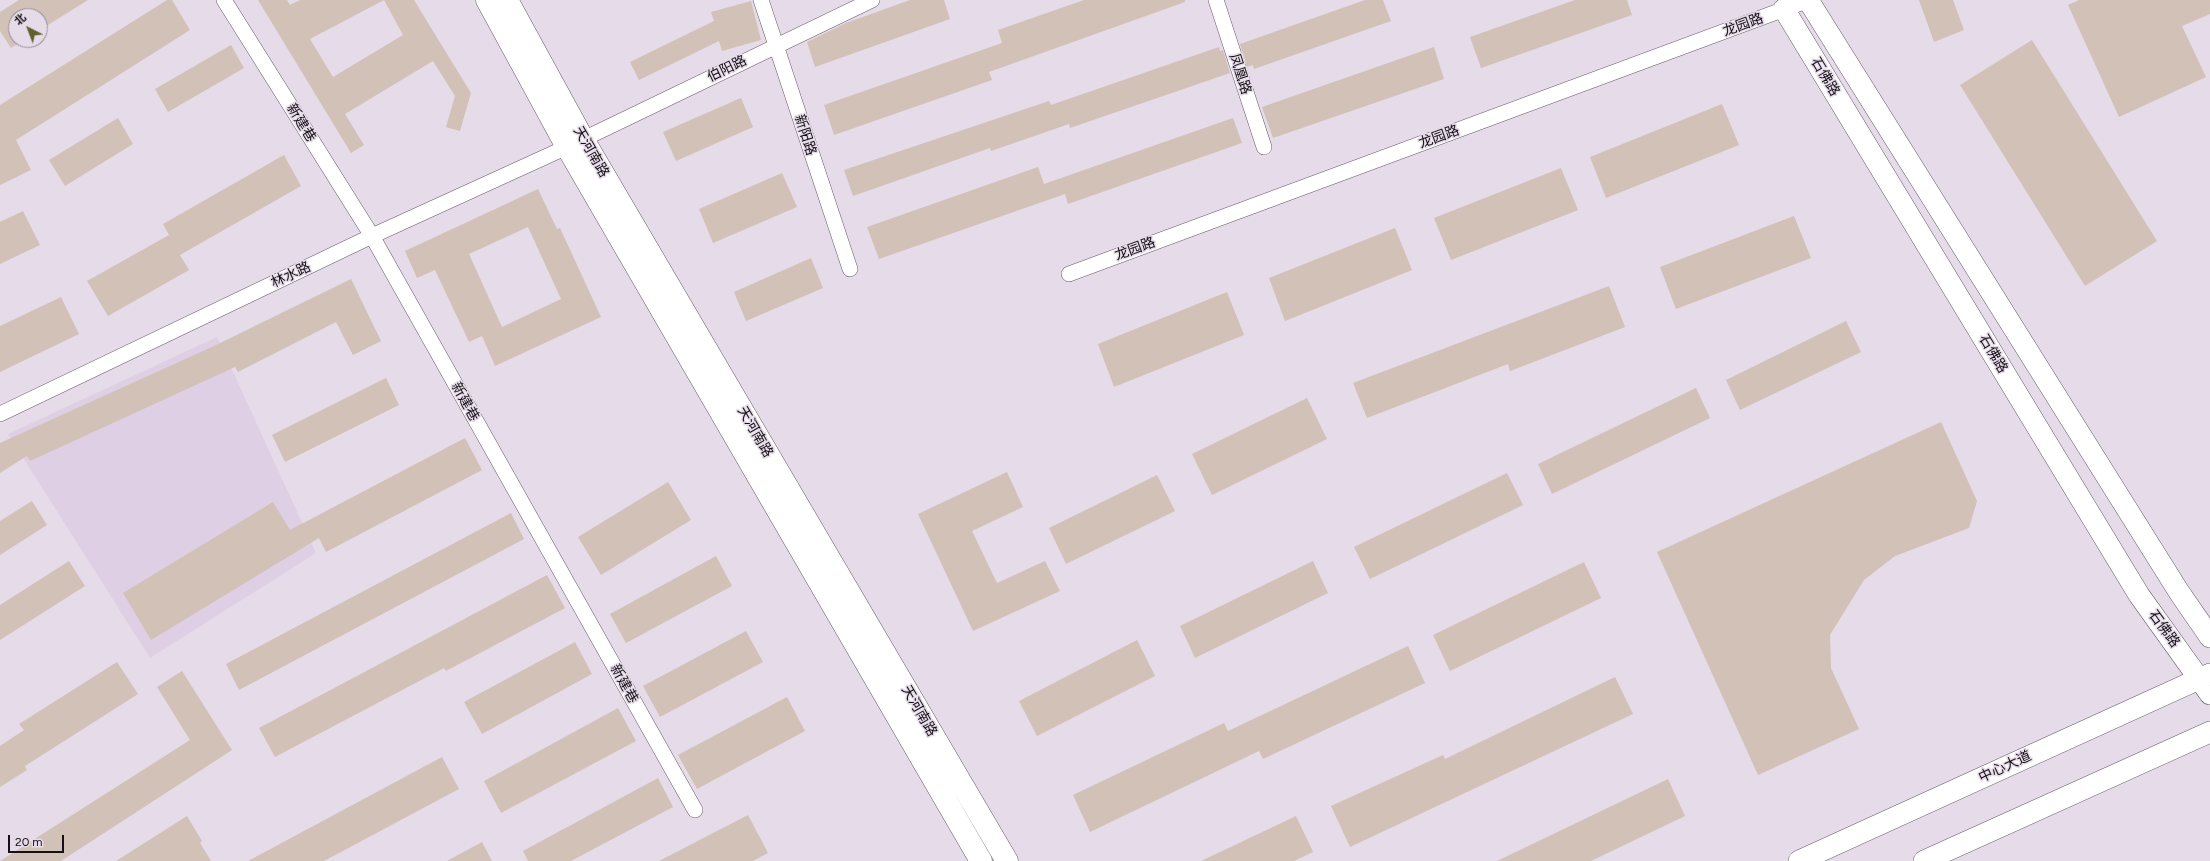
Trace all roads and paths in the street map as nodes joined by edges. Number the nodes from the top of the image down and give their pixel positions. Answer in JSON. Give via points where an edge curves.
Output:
{"nodes":[{"id":1,"x":224,"y":0,"type":"edge"},
{"id":2,"x":487,"y":0,"type":"edge"},
{"id":3,"x":507,"y":0,"type":"edge"},
{"id":4,"x":762,"y":0,"type":"edge"},
{"id":5,"x":872,"y":0,"type":"edge"},
{"id":6,"x":1216,"y":0,"type":"edge"},
{"id":7,"x":1798,"y":3,"type":"edge"},
{"id":8,"x":775,"y":46,"type":"junction"},
{"id":9,"x":575,"y":143,"type":"junction"},
{"id":10,"x":1264,"y":147,"type":"dead end"},
{"id":11,"x":372,"y":236,"type":"junction"},
{"id":12,"x":850,"y":269,"type":"dead end"},
{"id":13,"x":1069,"y":274,"type":"dead end"},
{"id":14,"x":0,"y":414,"type":"edge"},
{"id":15,"x":2210,"y":637,"type":"edge"},
{"id":16,"x":2207,"y":682,"type":"edge"},
{"id":17,"x":2210,"y":732,"type":"edge"},
{"id":18,"x":695,"y":810,"type":"dead end"},
{"id":19,"x":981,"y":861,"type":"edge"},
{"id":20,"x":1007,"y":861,"type":"edge"},
{"id":21,"x":1799,"y":861,"type":"edge"},
{"id":22,"x":1924,"y":861,"type":"edge"}],
"edges":[{"from":1,"to":11,"type":"street","name":"新建巷"},
{"from":2,"to":9,"type":"main road","name":"天河南路"},
{"from":3,"to":9,"type":"main road","name":"天河南路"},
{"from":4,"to":8,"type":"street","name":"新阳路"},
{"from":5,"to":8,"type":"street","name":"伯阳路"},
{"from":6,"to":10,"type":"street","name":"凤凰路"},
{"from":7,"to":13,"type":"street","name":"龙园路"},
{"from":7,"to":15,"type":"street","name":"石佛路"},
{"from":7,"to":16,"type":"street","name":"石佛路","via":[[2139,594]]},
{"from":8,"to":9,"type":"street","name":"伯阳路"},
{"from":8,"to":12,"type":"street","name":"新阳路"},
{"from":9,"to":11,"type":"street","name":"林水路"},
{"from":9,"to":19,"type":"main road","name":"天河南路"},
{"from":9,"to":20,"type":"main road","name":"天河南路"},
{"from":11,"to":14,"type":"street","name":"林水路"},
{"from":11,"to":18,"type":"street","name":"新建巷"},
{"from":16,"to":21,"type":"street","name":"中心大道"},
{"from":17,"to":22,"type":"street"}]}
